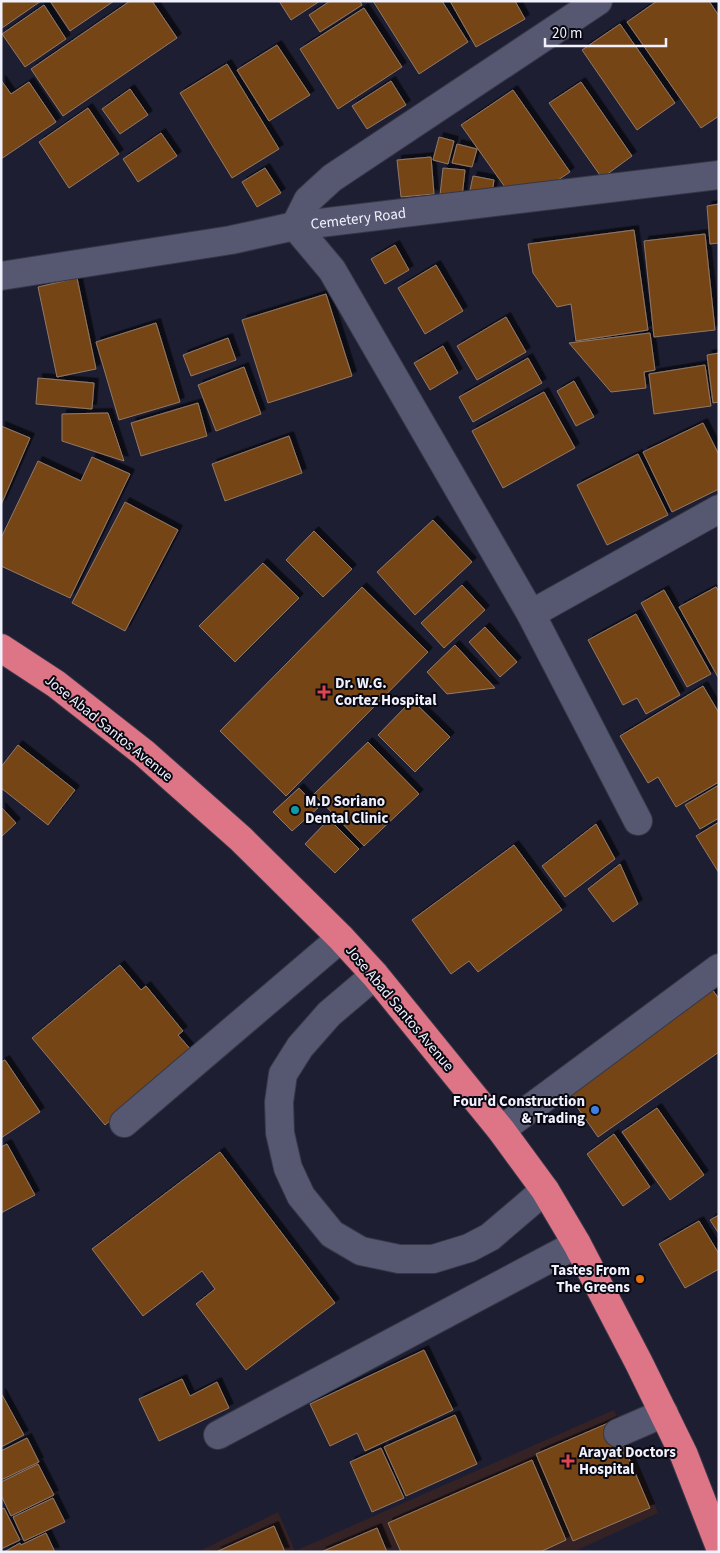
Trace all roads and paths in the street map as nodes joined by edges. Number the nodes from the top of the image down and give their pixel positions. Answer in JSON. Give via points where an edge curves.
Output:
{"nodes":[{"id":1,"x":598,"y":1,"type":"edge"},
{"id":2,"x":719,"y":175,"type":"edge"},
{"id":3,"x":295,"y":226,"type":"junction"},
{"id":4,"x":1,"y":276,"type":"edge"},
{"id":5,"x":719,"y":509,"type":"edge"},
{"id":6,"x":530,"y":614,"type":"junction"},
{"id":7,"x":1,"y":648,"type":"edge"},
{"id":8,"x":638,"y":821,"type":"dead end"},
{"id":9,"x":341,"y":938,"type":"junction"},
{"id":10,"x":719,"y":968,"type":"edge"},
{"id":11,"x":376,"y":975,"type":"junction"},
{"id":12,"x":124,"y":1123,"type":"dead end"},
{"id":13,"x":501,"y":1130,"type":"junction"},
{"id":14,"x":546,"y":1190,"type":"junction"},
{"id":15,"x":577,"y":1244,"type":"junction"},
{"id":16,"x":664,"y":1413,"type":"junction"},
{"id":17,"x":618,"y":1433,"type":"dead end"},
{"id":18,"x":218,"y":1435,"type":"dead end"},
{"id":19,"x":719,"y":1545,"type":"edge"}],
"edges":[{"from":1,"to":3,"type":"street","via":[[332,178],[308,200]]},
{"from":2,"to":3,"type":"street","name":"Cemetery Road"},
{"from":3,"to":4,"type":"street","name":"Cemetery Road","via":[[231,240]]},
{"from":3,"to":6,"type":"street","via":[[332,270]]},
{"from":5,"to":6,"type":"street"},
{"from":6,"to":8,"type":"street"},
{"from":7,"to":9,"type":"highway","name":"Jose Abad Santos Avenue","via":[[56,684],[144,753],[241,839]]},
{"from":9,"to":11,"type":"highway","name":"Jose Abad Santos Avenue"},
{"from":9,"to":12,"type":"street"},
{"from":10,"to":13,"type":"street"},
{"from":11,"to":13,"type":"highway","name":"Jose Abad Santos Avenue"},
{"from":11,"to":14,"type":"street","via":[[328,1014],[300,1047],[283,1074],[280,1133],[288,1168],[301,1196],[332,1234],[361,1251],[399,1259],[433,1259],[469,1248],[490,1237]]},
{"from":13,"to":14,"type":"highway","name":"Jose Abad Santos Avenue"},
{"from":14,"to":15,"type":"highway","name":"Jose Abad Santos Avenue"},
{"from":15,"to":16,"type":"highway","name":"Jose Abad Santos Avenue"},
{"from":15,"to":18,"type":"street"},
{"from":16,"to":17,"type":"street"},
{"from":16,"to":19,"type":"highway","name":"Jose Abad Santos Avenue"}]}
